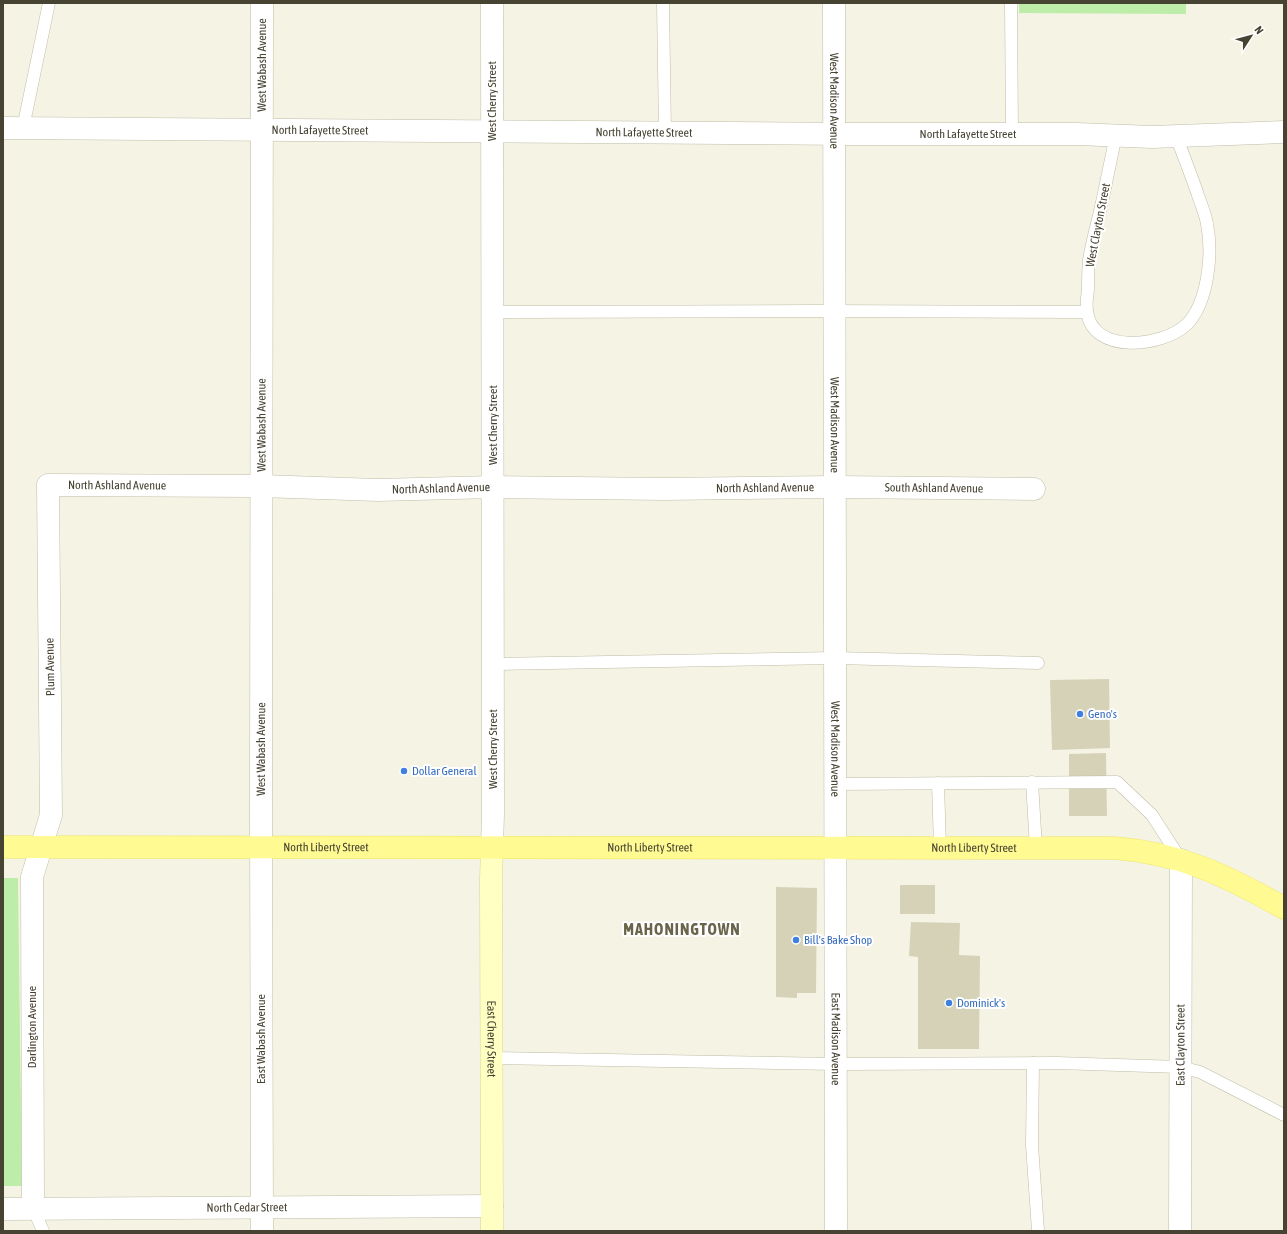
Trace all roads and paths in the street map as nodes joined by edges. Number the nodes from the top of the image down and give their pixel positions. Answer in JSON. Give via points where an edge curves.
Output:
{"nodes":[{"id":1,"x":49,"y":3,"type":"edge"},
{"id":2,"x":262,"y":3,"type":"edge"},
{"id":3,"x":492,"y":3,"type":"edge"},
{"id":4,"x":663,"y":3,"type":"edge"},
{"id":5,"x":834,"y":3,"type":"edge"},
{"id":6,"x":1010,"y":3,"type":"edge"},
{"id":7,"x":13,"y":128,"type":"edge"},
{"id":8,"x":262,"y":130,"type":"junction"},
{"id":9,"x":492,"y":132,"type":"junction"},
{"id":10,"x":1284,"y":132,"type":"edge"},
{"id":11,"x":665,"y":133,"type":"junction"},
{"id":12,"x":834,"y":134,"type":"junction"},
{"id":13,"x":1012,"y":134,"type":"junction"},
{"id":14,"x":1116,"y":135,"type":"junction"},
{"id":15,"x":1176,"y":136,"type":"junction"},
{"id":16,"x":835,"y":311,"type":"junction"},
{"id":17,"x":492,"y":312,"type":"junction"},
{"id":18,"x":1087,"y":312,"type":"junction"},
{"id":19,"x":48,"y":484,"type":"joint"},
{"id":20,"x":261,"y":486,"type":"junction"},
{"id":21,"x":493,"y":487,"type":"junction"},
{"id":22,"x":835,"y":487,"type":"junction"},
{"id":23,"x":1034,"y":489,"type":"dead end"},
{"id":24,"x":835,"y":658,"type":"junction"},
{"id":25,"x":1038,"y":662,"type":"dead end"},
{"id":26,"x":493,"y":664,"type":"junction"},
{"id":27,"x":1032,"y":782,"type":"junction"},
{"id":28,"x":938,"y":783,"type":"junction"},
{"id":29,"x":835,"y":784,"type":"junction"},
{"id":30,"x":3,"y":847,"type":"edge"},
{"id":31,"x":41,"y":847,"type":"junction"},
{"id":32,"x":261,"y":847,"type":"junction"},
{"id":33,"x":492,"y":847,"type":"junction"},
{"id":34,"x":835,"y":848,"type":"junction"},
{"id":35,"x":940,"y":848,"type":"junction"},
{"id":36,"x":1036,"y":848,"type":"junction"},
{"id":37,"x":1181,"y":860,"type":"junction"},
{"id":38,"x":1284,"y":908,"type":"edge"},
{"id":39,"x":491,"y":1058,"type":"junction"},
{"id":40,"x":1033,"y":1063,"type":"junction"},
{"id":41,"x":836,"y":1064,"type":"junction"},
{"id":42,"x":1180,"y":1067,"type":"junction"},
{"id":43,"x":1284,"y":1115,"type":"edge"},
{"id":44,"x":492,"y":1206,"type":"junction"},
{"id":45,"x":262,"y":1207,"type":"junction"},
{"id":46,"x":33,"y":1208,"type":"junction"},
{"id":47,"x":3,"y":1209,"type":"edge"},
{"id":48,"x":43,"y":1231,"type":"edge"},
{"id":49,"x":262,"y":1231,"type":"edge"},
{"id":50,"x":492,"y":1231,"type":"edge"},
{"id":51,"x":836,"y":1231,"type":"edge"},
{"id":52,"x":1038,"y":1231,"type":"edge"},
{"id":53,"x":1180,"y":1231,"type":"edge"}],
"edges":[{"from":1,"to":7,"type":"lane"},
{"from":2,"to":8,"type":"street","name":"West Wabash Avenue"},
{"from":3,"to":9,"type":"street","name":"West Cherry Street"},
{"from":4,"to":11,"type":"lane"},
{"from":5,"to":12,"type":"street","name":"West Madison Avenue"},
{"from":6,"to":13,"type":"lane"},
{"from":7,"to":8,"type":"street","name":"North Lafayette Street"},
{"from":8,"to":9,"type":"street","name":"North Lafayette Street"},
{"from":8,"to":20,"type":"street","name":"West Wabash Avenue"},
{"from":9,"to":11,"type":"street","name":"North Lafayette Street"},
{"from":9,"to":17,"type":"street","name":"West Cherry Street"},
{"from":10,"to":15,"type":"street","name":"North Lafayette Street"},
{"from":11,"to":12,"type":"street","name":"North Lafayette Street"},
{"from":12,"to":13,"type":"street","name":"North Lafayette Street"},
{"from":12,"to":16,"type":"street","name":"West Madison Avenue"},
{"from":13,"to":14,"type":"street","name":"North Lafayette Street"},
{"from":14,"to":15,"type":"street","name":"North Lafayette Street"},
{"from":14,"to":18,"type":"lane","name":"West Clayton Street","via":[[1089,262]]},
{"from":15,"to":18,"type":"lane","name":"West Clayton Street","via":[[1207,224],[1208,268],[1197,312],[1170,336],[1135,343],[1119,342],[1102,336],[1092,326]]},
{"from":16,"to":17,"type":"lane"},
{"from":16,"to":18,"type":"lane"},
{"from":16,"to":22,"type":"street","name":"West Madison Avenue"},
{"from":17,"to":21,"type":"street","name":"West Cherry Street"},
{"from":19,"to":20,"type":"street","name":"North Ashland Avenue"},
{"from":19,"to":31,"type":"street","name":"Plum Avenue","via":[[51,815]]},
{"from":20,"to":21,"type":"street","name":"North Ashland Avenue","via":[[378,490]]},
{"from":20,"to":32,"type":"street","name":"West Wabash Avenue"},
{"from":21,"to":22,"type":"street","name":"North Ashland Avenue"},
{"from":21,"to":26,"type":"street","name":"West Cherry Street"},
{"from":22,"to":23,"type":"street","name":"South Ashland Avenue"},
{"from":22,"to":24,"type":"street","name":"West Madison Avenue"},
{"from":24,"to":25,"type":"lane"},
{"from":24,"to":26,"type":"lane"},
{"from":24,"to":29,"type":"street","name":"West Madison Avenue"},
{"from":26,"to":33,"type":"street","name":"West Cherry Street"},
{"from":27,"to":28,"type":"lane"},
{"from":27,"to":36,"type":"lane"},
{"from":27,"to":37,"type":"lane","via":[[1116,782],[1152,814]]},
{"from":28,"to":29,"type":"lane"},
{"from":28,"to":35,"type":"lane"},
{"from":29,"to":34,"type":"street","name":"West Madison Avenue"},
{"from":30,"to":31,"type":"main road","name":"North Liberty Street"},
{"from":31,"to":32,"type":"main road","name":"North Liberty Street"},
{"from":31,"to":46,"type":"street","name":"Darlington Avenue","via":[[32,877]]},
{"from":32,"to":33,"type":"main road","name":"North Liberty Street"},
{"from":32,"to":45,"type":"street","name":"East Wabash Avenue"},
{"from":33,"to":34,"type":"main road","name":"North Liberty Street"},
{"from":33,"to":39,"type":"street","name":"East Cherry Street"},
{"from":34,"to":35,"type":"main road","name":"North Liberty Street"},
{"from":34,"to":41,"type":"street","name":"East Madison Avenue"},
{"from":35,"to":36,"type":"main road","name":"North Liberty Street"},
{"from":36,"to":37,"type":"main road","name":"North Liberty Street","via":[[1114,848],[1137,850]]},
{"from":37,"to":38,"type":"main road","name":"North Liberty Street","via":[[1225,876]]},
{"from":37,"to":42,"type":"street","name":"East Clayton Street"},
{"from":39,"to":41,"type":"lane"},
{"from":39,"to":44,"type":"street","name":"East Cherry Street"},
{"from":40,"to":41,"type":"lane"},
{"from":40,"to":42,"type":"lane"},
{"from":40,"to":52,"type":"lane","via":[[1032,1145]]},
{"from":41,"to":51,"type":"street","name":"East Madison Avenue"},
{"from":42,"to":43,"type":"lane","via":[[1200,1072]]},
{"from":42,"to":53,"type":"street","name":"East Clayton Street"},
{"from":44,"to":45,"type":"street","name":"North Cedar Street"},
{"from":44,"to":50,"type":"street","name":"East Cherry Street"},
{"from":45,"to":46,"type":"street","name":"North Cedar Street"},
{"from":45,"to":49,"type":"street","name":"East Wabash Avenue"},
{"from":46,"to":47,"type":"street","name":"North Cedar Street"},
{"from":46,"to":48,"type":"lane"}]}
